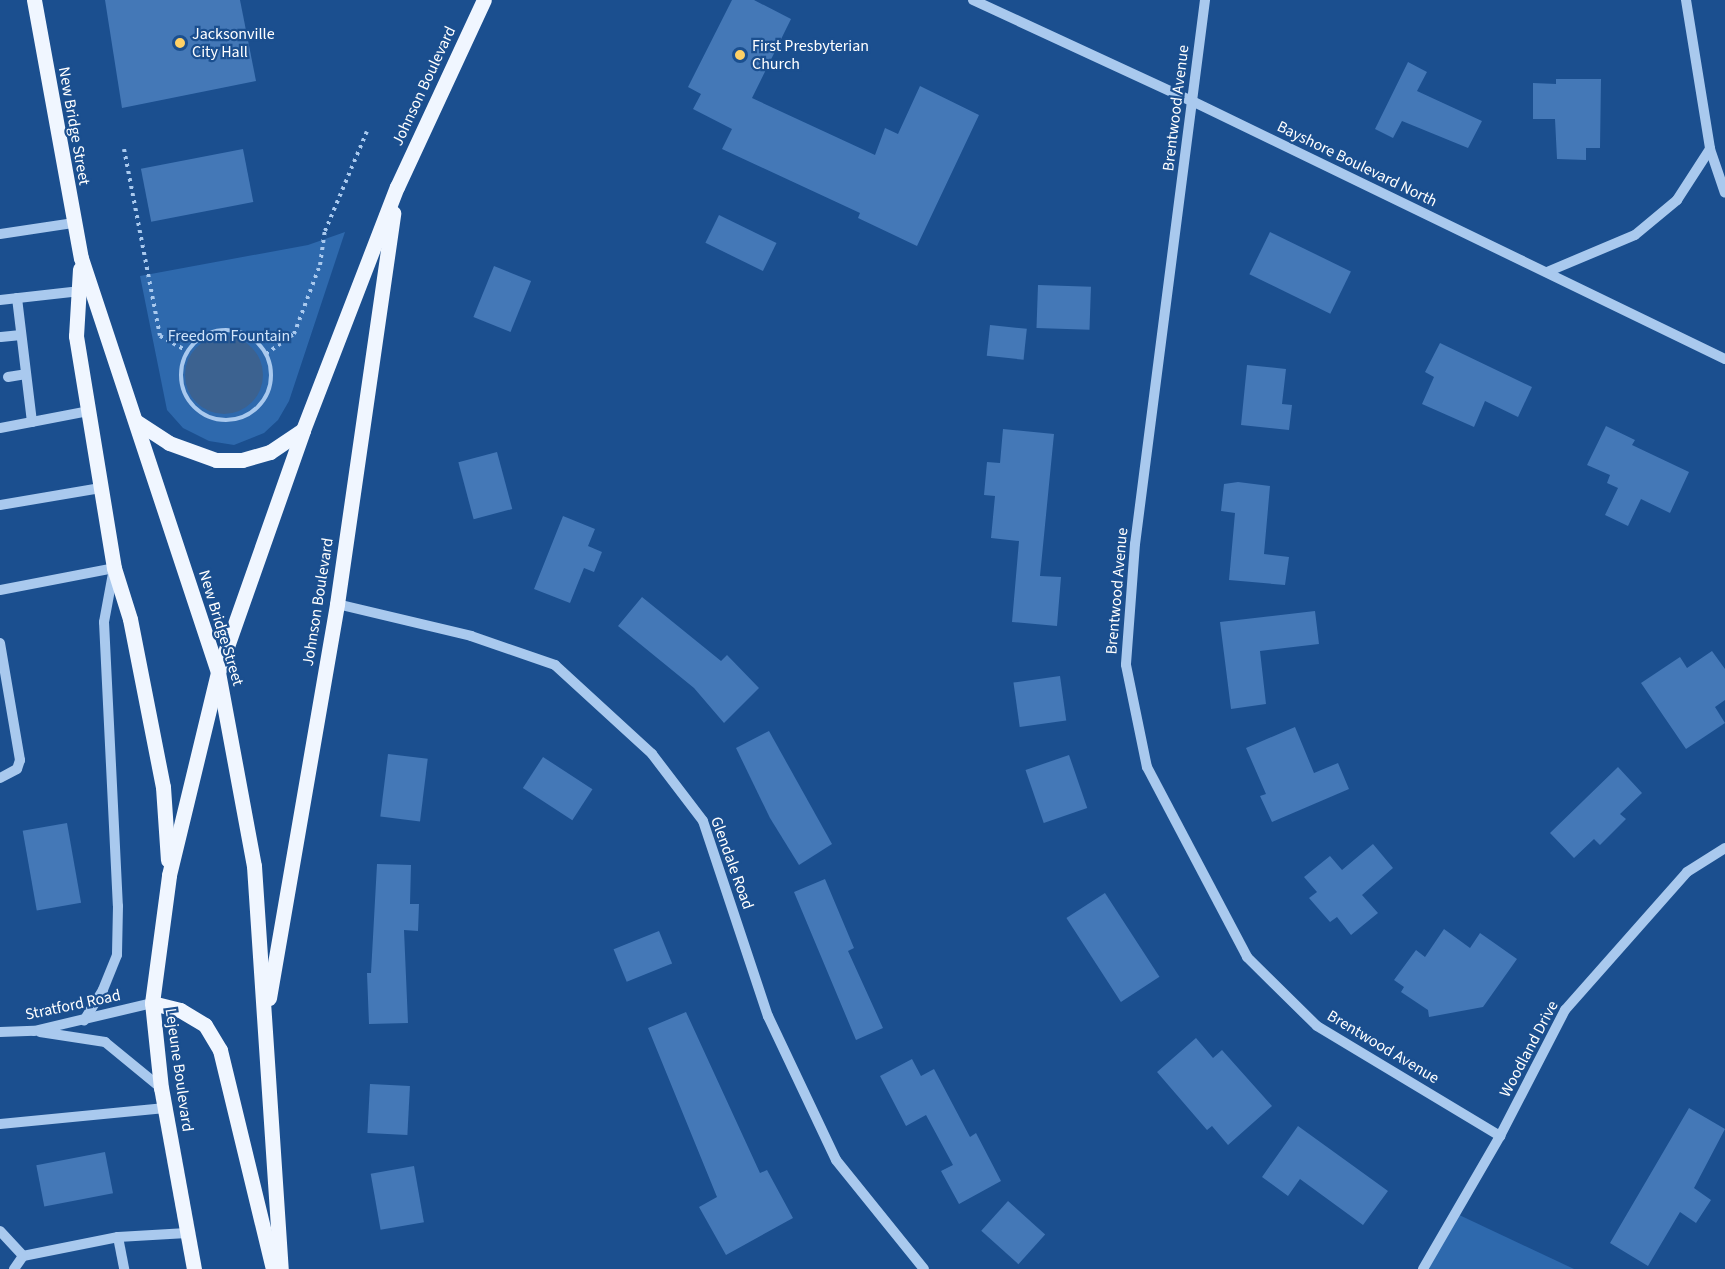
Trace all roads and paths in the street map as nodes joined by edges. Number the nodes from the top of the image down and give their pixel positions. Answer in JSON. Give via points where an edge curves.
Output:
{"nodes":[{"id":1,"x":34,"y":0,"type":"edge"},
{"id":2,"x":484,"y":0,"type":"edge"},
{"id":3,"x":973,"y":0,"type":"edge"},
{"id":4,"x":1205,"y":0,"type":"edge"},
{"id":5,"x":1686,"y":0,"type":"edge"},
{"id":6,"x":1192,"y":101,"type":"junction"},
{"id":7,"x":367,"y":131,"type":"dead end"},
{"id":8,"x":124,"y":149,"type":"dead end"},
{"id":9,"x":1710,"y":149,"type":"junction"},
{"id":10,"x":397,"y":186,"type":"junction"},
{"id":11,"x":1725,"y":193,"type":"edge"},
{"id":12,"x":74,"y":223,"type":"junction"},
{"id":13,"x":0,"y":234,"type":"edge"},
{"id":14,"x":81,"y":258,"type":"junction"},
{"id":15,"x":1547,"y":272,"type":"junction"},
{"id":16,"x":80,"y":291,"type":"junction"},
{"id":17,"x":17,"y":298,"type":"junction"},
{"id":18,"x":0,"y":300,"type":"edge"},
{"id":19,"x":21,"y":334,"type":"junction"},
{"id":20,"x":1,"y":337,"type":"edge"},
{"id":21,"x":187,"y":351,"type":"junction"},
{"id":22,"x":266,"y":354,"type":"junction"},
{"id":23,"x":1725,"y":359,"type":"edge"},
{"id":24,"x":26,"y":374,"type":"junction"},
{"id":25,"x":8,"y":377,"type":"dead end"},
{"id":26,"x":89,"y":411,"type":"junction"},
{"id":27,"x":32,"y":422,"type":"junction"},
{"id":28,"x":137,"y":422,"type":"junction"},
{"id":29,"x":0,"y":428,"type":"edge"},
{"id":30,"x":303,"y":430,"type":"junction"},
{"id":31,"x":101,"y":488,"type":"junction"},
{"id":32,"x":0,"y":505,"type":"edge"},
{"id":33,"x":114,"y":568,"type":"junction"},
{"id":34,"x":0,"y":590,"type":"edge"},
{"id":35,"x":337,"y":604,"type":"junction"},
{"id":36,"x":0,"y":643,"type":"edge"},
{"id":37,"x":218,"y":672,"type":"junction"},
{"id":38,"x":0,"y":778,"type":"edge"},
{"id":39,"x":1725,"y":848,"type":"edge"},
{"id":40,"x":169,"y":875,"type":"junction"},
{"id":41,"x":152,"y":1003,"type":"junction"},
{"id":42,"x":84,"y":1020,"type":"junction"},
{"id":43,"x":265,"y":1022,"type":"junction"},
{"id":44,"x":34,"y":1031,"type":"junction"},
{"id":45,"x":0,"y":1032,"type":"edge"},
{"id":46,"x":161,"y":1088,"type":"junction"},
{"id":47,"x":165,"y":1108,"type":"junction"},
{"id":48,"x":0,"y":1124,"type":"edge"},
{"id":49,"x":1500,"y":1136,"type":"junction"},
{"id":50,"x":0,"y":1231,"type":"edge"},
{"id":51,"x":187,"y":1233,"type":"junction"},
{"id":52,"x":118,"y":1237,"type":"junction"},
{"id":53,"x":22,"y":1256,"type":"junction"},
{"id":54,"x":14,"y":1269,"type":"edge"},
{"id":55,"x":124,"y":1269,"type":"edge"},
{"id":56,"x":194,"y":1269,"type":"edge"},
{"id":57,"x":273,"y":1269,"type":"edge"},
{"id":58,"x":281,"y":1269,"type":"edge"},
{"id":59,"x":924,"y":1269,"type":"edge"},
{"id":60,"x":1423,"y":1269,"type":"edge"}],
"edges":[{"from":1,"to":12,"type":"main road","name":"New Bridge Street"},
{"from":2,"to":10,"type":"main road","name":"Johnson Boulevard"},
{"from":3,"to":6,"type":"street","name":"Bayshore Boulevard North"},
{"from":4,"to":6,"type":"street","name":"Brentwood Avenue"},
{"from":5,"to":9,"type":"street"},
{"from":6,"to":15,"type":"street","name":"Bayshore Boulevard North"},
{"from":6,"to":49,"type":"street","name":"Brentwood Avenue","via":[[1135,544],[1126,665],[1147,767],[1246,957],[1317,1026]]},
{"from":7,"to":22,"type":"path","via":[[325,231],[320,265],[294,334]]},
{"from":8,"to":21,"type":"path","via":[[160,336]]},
{"from":9,"to":11,"type":"street"},
{"from":9,"to":15,"type":"street","via":[[1677,200],[1635,235]]},
{"from":10,"to":30,"type":"main road","name":"Johnson Boulevard"},
{"from":10,"to":35,"type":"main road","name":"Johnson Boulevard"},
{"from":12,"to":13,"type":"street"},
{"from":12,"to":14,"type":"main road","name":"New Bridge Street"},
{"from":14,"to":16,"type":"main road","name":"New Bridge Street"},
{"from":14,"to":28,"type":"main road","name":"New Bridge Street"},
{"from":15,"to":23,"type":"street","name":"Bayshore Boulevard North"},
{"from":16,"to":17,"type":"street"},
{"from":16,"to":26,"type":"main road","name":"New Bridge Street","via":[[76,336]]},
{"from":17,"to":18,"type":"street"},
{"from":17,"to":19,"type":"street"},
{"from":19,"to":20,"type":"street"},
{"from":19,"to":24,"type":"street"},
{"from":21,"to":22,"type":"path","via":[[200,338],[229,330],[244,333]]},
{"from":21,"to":22,"type":"path","via":[[180,378],[183,393],[204,416],[226,421],[249,415],[265,399],[271,377]]},
{"from":24,"to":25,"type":"street"},
{"from":24,"to":27,"type":"street"},
{"from":26,"to":27,"type":"street"},
{"from":26,"to":31,"type":"main road","name":"New Bridge Street"},
{"from":27,"to":29,"type":"street"},
{"from":28,"to":30,"type":"main road","via":[[169,443],[216,460],[242,460],[270,452]]},
{"from":28,"to":37,"type":"main road","name":"New Bridge Street"},
{"from":30,"to":37,"type":"main road","name":"Johnson Boulevard"},
{"from":31,"to":32,"type":"street"},
{"from":31,"to":33,"type":"main road","name":"New Bridge Street"},
{"from":33,"to":34,"type":"street"},
{"from":33,"to":40,"type":"main road","name":"New Bridge Street","via":[[130,619],[157,748]]},
{"from":33,"to":42,"type":"street","name":"New Bridge Street","via":[[104,622],[117,955],[103,990]]},
{"from":35,"to":43,"type":"main road","name":"Johnson Boulevard"},
{"from":35,"to":59,"type":"street","name":"Glendale Road","via":[[471,636],[555,665],[652,754],[703,821],[768,1017],[836,1160]]},
{"from":36,"to":38,"type":"street","via":[[20,760],[17,769]]},
{"from":37,"to":40,"type":"main road","name":"Johnson Boulevard"},
{"from":37,"to":43,"type":"main road","name":"New Bridge Street","via":[[254,866]]},
{"from":39,"to":49,"type":"street","name":"Woodland Drive","via":[[1687,872],[1565,1010]]},
{"from":40,"to":41,"type":"main road","name":"Lejeune Boulevard"},
{"from":41,"to":42,"type":"street","name":"Stratford Road"},
{"from":41,"to":46,"type":"main road","name":"Lejeune Boulevard"},
{"from":41,"to":57,"type":"main road","via":[[180,1010],[205,1025],[220,1050]]},
{"from":42,"to":44,"type":"street","name":"Stratford Road"},
{"from":43,"to":58,"type":"main road"},
{"from":44,"to":45,"type":"street","name":"Stratford Road"},
{"from":44,"to":46,"type":"street","via":[[105,1042]]},
{"from":46,"to":47,"type":"main road","name":"Lejeune Boulevard"},
{"from":47,"to":48,"type":"street"},
{"from":47,"to":51,"type":"main road","name":"Lejeune Boulevard"},
{"from":49,"to":60,"type":"street","name":"Woodland Drive"},
{"from":50,"to":53,"type":"street"},
{"from":51,"to":52,"type":"street"},
{"from":51,"to":56,"type":"main road","name":"Lejeune Boulevard"},
{"from":52,"to":53,"type":"street"},
{"from":52,"to":55,"type":"street"},
{"from":53,"to":54,"type":"street"}]}
